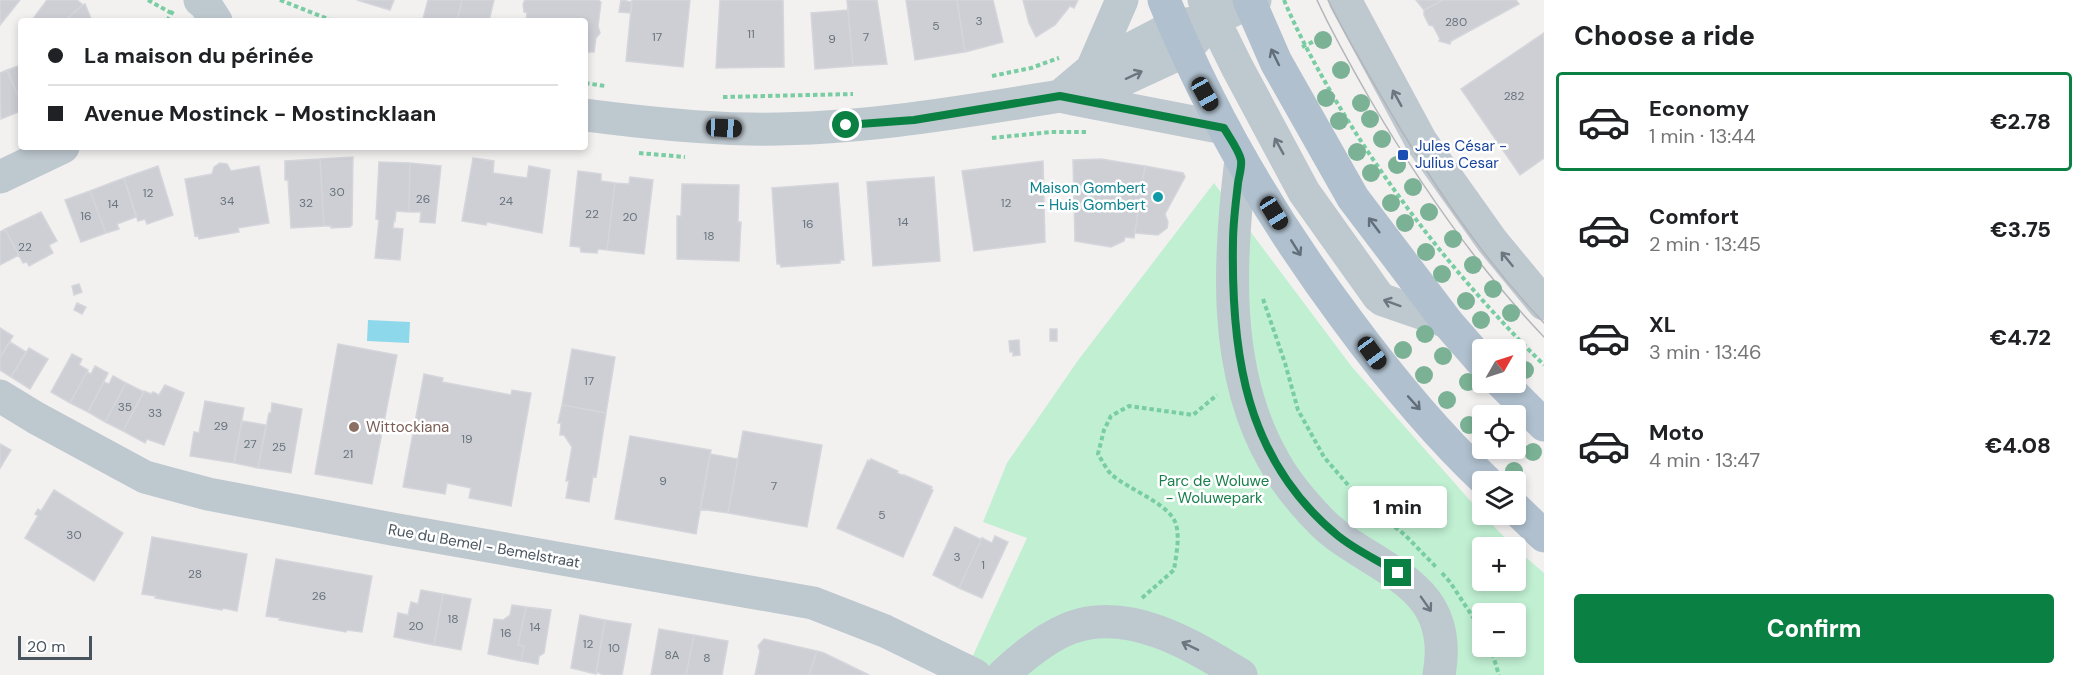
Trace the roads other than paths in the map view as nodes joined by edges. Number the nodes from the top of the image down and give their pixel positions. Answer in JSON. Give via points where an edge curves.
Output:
{"nodes":[{"id":1,"x":1122,"y":0,"type":"edge"},
{"id":2,"x":1345,"y":0,"type":"edge"},
{"id":3,"x":1252,"y":1,"type":"edge"},
{"id":4,"x":185,"y":7,"type":"edge"},
{"id":5,"x":1208,"y":10,"type":"edge"},
{"id":6,"x":214,"y":18,"type":"edge"},
{"id":7,"x":1174,"y":26,"type":"edge"},
{"id":8,"x":1097,"y":59,"type":"junction"},
{"id":9,"x":1069,"y":98,"type":"junction"},
{"id":10,"x":588,"y":115,"type":"edge"},
{"id":11,"x":1224,"y":128,"type":"junction"},
{"id":12,"x":57,"y":150,"type":"edge"},
{"id":13,"x":1241,"y":159,"type":"junction"},
{"id":14,"x":0,"y":177,"type":"edge"},
{"id":15,"x":1544,"y":304,"type":"edge"},
{"id":16,"x":1447,"y":322,"type":"junction"},
{"id":17,"x":1472,"y":351,"type":"edge"},
{"id":18,"x":1512,"y":393,"type":"edge"},
{"id":19,"x":0,"y":396,"type":"edge"},
{"id":20,"x":1544,"y":424,"type":"edge"},
{"id":21,"x":1475,"y":471,"type":"edge"},
{"id":22,"x":1526,"y":519,"type":"edge"},
{"id":23,"x":1544,"y":536,"type":"edge"},
{"id":24,"x":975,"y":675,"type":"edge"},
{"id":25,"x":1003,"y":675,"type":"edge"},
{"id":26,"x":1240,"y":675,"type":"edge"},
{"id":27,"x":1439,"y":675,"type":"edge"}],
"edges":[{"from":1,"to":8,"type":"street"},
{"from":15,"to":2,"type":"street","one_way":true,"via":[[1492,241],[1421,141]]},
{"from":3,"to":5,"type":"street"},
{"from":16,"to":3,"type":"main road","one_way":true,"via":[[1353,198],[1276,62]]},
{"from":4,"to":6,"type":"street","via":[[205,4]]},
{"from":5,"to":7,"type":"street"},
{"from":16,"to":5,"type":"street","one_way":true,"via":[[1378,296],[1304,192]]},
{"from":7,"to":8,"type":"street"},
{"from":9,"to":7,"type":"street","one_way":true},
{"from":7,"to":11,"type":"main road"},
{"from":8,"to":9,"type":"street"},
{"from":9,"to":10,"type":"street","via":[[914,120],[803,128],[747,129]]},
{"from":9,"to":11,"type":"street"},
{"from":11,"to":13,"type":"main road"},
{"from":12,"to":14,"type":"street"},
{"from":13,"to":21,"type":"main road","one_way":true,"via":[[1308,267],[1384,370]]},
{"from":13,"to":27,"type":"street","one_way":true,"via":[[1233,227],[1235,334],[1259,430],[1274,462],[1294,490],[1337,535],[1398,573],[1426,602],[1443,643]]},
{"from":16,"to":17,"type":"main road"},
{"from":18,"to":20,"type":"main road"},
{"from":19,"to":24,"type":"street","name":"Rue du Bemel - Bemelstraat","via":[[145,477],[305,514],[813,603],[885,631]]},
{"from":22,"to":23,"type":"main road"},
{"from":26,"to":25,"type":"street","one_way":true,"via":[[1152,629],[1110,622],[1071,628],[1021,658]]}]}
